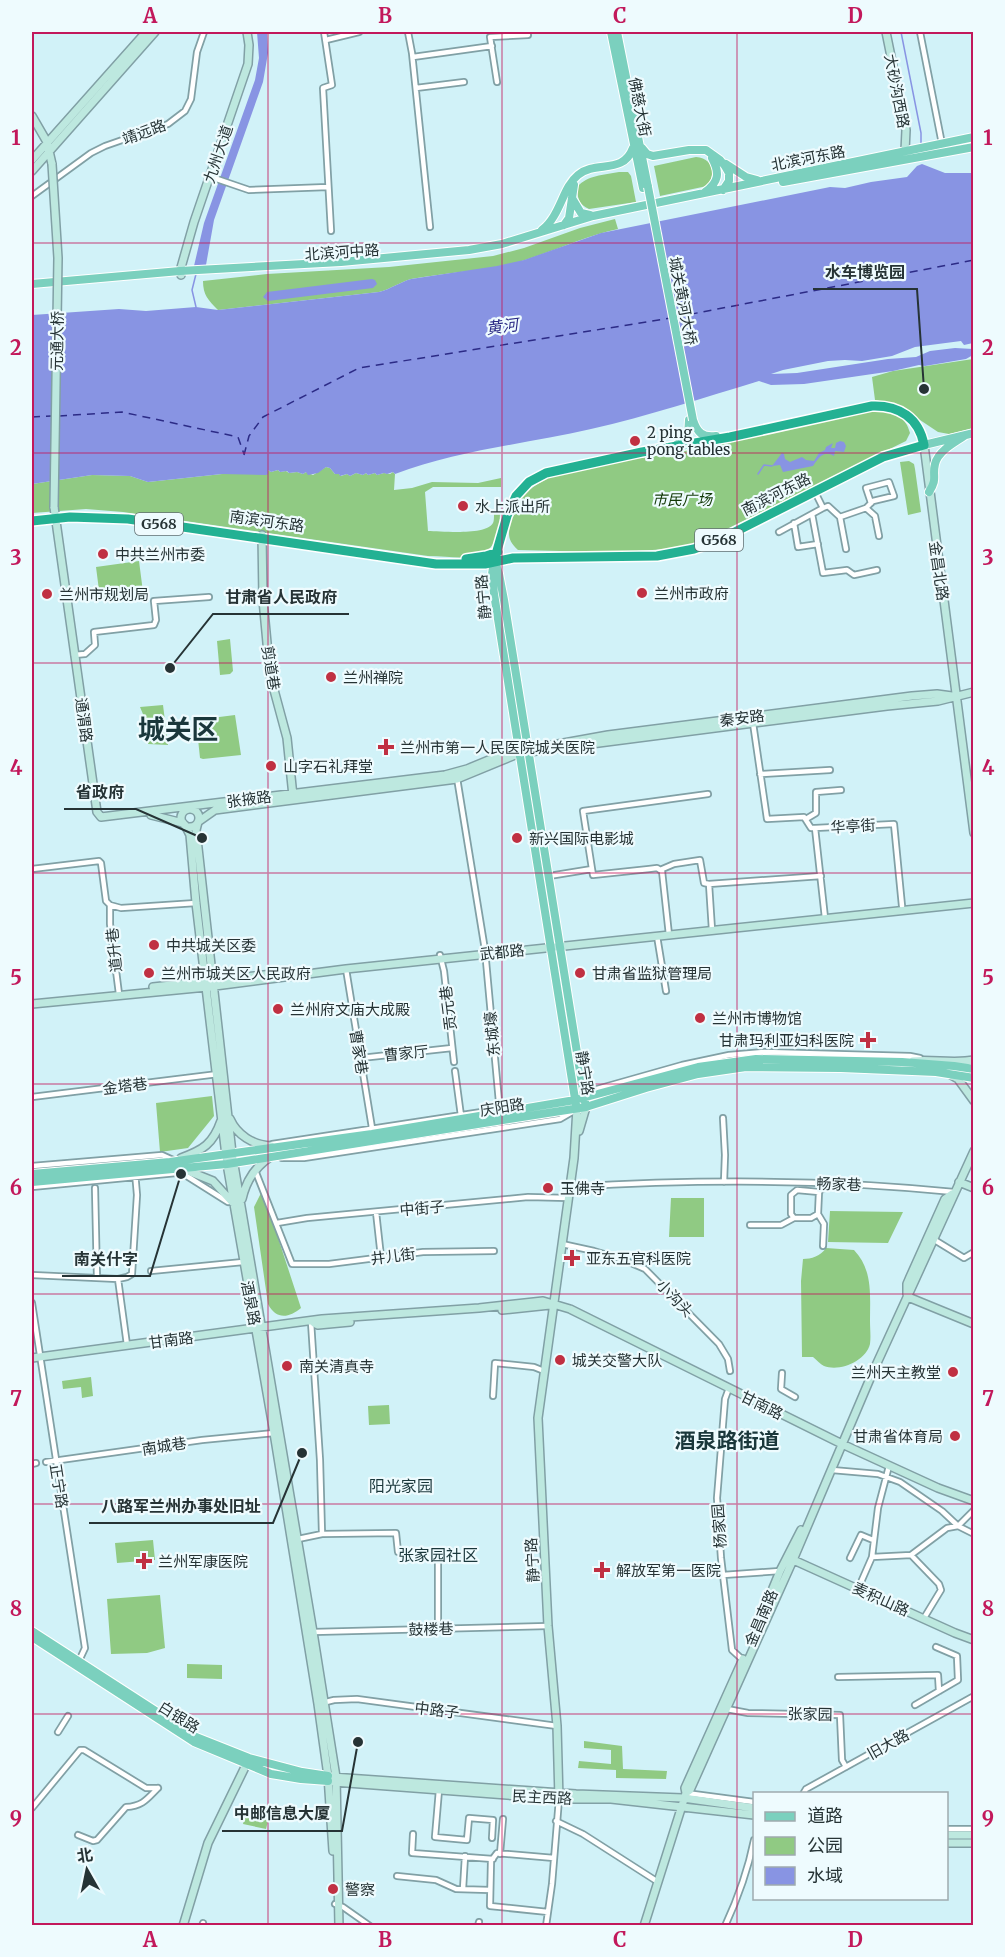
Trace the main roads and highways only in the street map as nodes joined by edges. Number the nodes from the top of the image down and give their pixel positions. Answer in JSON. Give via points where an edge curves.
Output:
{"nodes":[{"id":1,"x":146,"y":32,"type":"edge"},
{"id":2,"x":155,"y":32,"type":"edge"},
{"id":3,"x":247,"y":32,"type":"edge"},
{"id":4,"x":609,"y":32,"type":"edge"},
{"id":5,"x":619,"y":32,"type":"edge"},
{"id":6,"x":886,"y":32,"type":"edge"},
{"id":7,"x":619,"y":55,"type":"junction"},
{"id":8,"x":629,"y":103,"type":"junction"},
{"id":9,"x":32,"y":116,"type":"edge"},
{"id":10,"x":974,"y":137,"type":"edge"},
{"id":11,"x":47,"y":142,"type":"junction"},
{"id":12,"x":637,"y":146,"type":"junction"},
{"id":13,"x":974,"y":147,"type":"edge"},
{"id":14,"x":941,"y":149,"type":"junction"},
{"id":15,"x":49,"y":152,"type":"junction"},
{"id":16,"x":910,"y":153,"type":"junction"},
{"id":17,"x":716,"y":159,"type":"junction"},
{"id":18,"x":32,"y":160,"type":"edge"},
{"id":19,"x":32,"y":171,"type":"edge"},
{"id":20,"x":643,"y":174,"type":"junction"},
{"id":21,"x":768,"y":180,"type":"junction"},
{"id":22,"x":729,"y":186,"type":"junction"},
{"id":23,"x":645,"y":188,"type":"joint"},
{"id":24,"x":751,"y":189,"type":"junction"},
{"id":25,"x":707,"y":195,"type":"junction"},
{"id":26,"x":568,"y":196,"type":"junction"},
{"id":27,"x":649,"y":207,"type":"junction"},
{"id":28,"x":593,"y":216,"type":"junction"},
{"id":29,"x":572,"y":222,"type":"junction"},
{"id":30,"x":550,"y":233,"type":"junction"},
{"id":31,"x":531,"y":236,"type":"junction"},
{"id":32,"x":203,"y":272,"type":"junction"},
{"id":33,"x":181,"y":273,"type":"junction"},
{"id":34,"x":32,"y":284,"type":"edge"},
{"id":35,"x":32,"y":288,"type":"edge"},
{"id":36,"x":691,"y":420,"type":"junction"},
{"id":37,"x":785,"y":424,"type":"junction"},
{"id":38,"x":970,"y":434,"type":"edge"},
{"id":39,"x":924,"y":445,"type":"junction"},
{"id":40,"x":655,"y":451,"type":"junction"},
{"id":41,"x":929,"y":492,"type":"junction"},
{"id":42,"x":55,"y":513,"type":"junction"},
{"id":43,"x":32,"y":519,"type":"edge"},
{"id":44,"x":262,"y":537,"type":"junction"},
{"id":45,"x":496,"y":556,"type":"junction"},
{"id":46,"x":974,"y":692,"type":"edge"},
{"id":47,"x":957,"y":697,"type":"junction"},
{"id":48,"x":974,"y":697,"type":"edge"},
{"id":49,"x":529,"y":752,"type":"junction"},
{"id":50,"x":520,"y":753,"type":"junction"},
{"id":51,"x":293,"y":796,"type":"junction"},
{"id":52,"x":205,"y":804,"type":"junction"},
{"id":53,"x":972,"y":807,"type":"edge"},
{"id":54,"x":173,"y":809,"type":"junction"},
{"id":55,"x":188,"y":810,"type":"junction"},
{"id":56,"x":143,"y":813,"type":"junction"},
{"id":57,"x":198,"y":822,"type":"junction"},
{"id":58,"x":184,"y":824,"type":"junction"},
{"id":59,"x":974,"y":833,"type":"edge"},
{"id":60,"x":974,"y":901,"type":"edge"},
{"id":61,"x":824,"y":916,"type":"junction"},
{"id":62,"x":669,"y":933,"type":"junction"},
{"id":63,"x":560,"y":944,"type":"junction"},
{"id":64,"x":550,"y":945,"type":"junction"},
{"id":65,"x":440,"y":957,"type":"junction"},
{"id":66,"x":210,"y":984,"type":"junction"},
{"id":67,"x":32,"y":1002,"type":"edge"},
{"id":68,"x":974,"y":1060,"type":"edge"},
{"id":69,"x":902,"y":1062,"type":"junction"},
{"id":70,"x":974,"y":1069,"type":"edge"},
{"id":71,"x":936,"y":1072,"type":"junction"},
{"id":72,"x":974,"y":1078,"type":"edge"},
{"id":73,"x":584,"y":1097,"type":"junction"},
{"id":74,"x":974,"y":1101,"type":"edge"},
{"id":75,"x":579,"y":1105,"type":"junction"},
{"id":76,"x":225,"y":1112,"type":"junction"},
{"id":77,"x":282,"y":1147,"type":"junction"},
{"id":78,"x":974,"y":1151,"type":"edge"},
{"id":79,"x":229,"y":1154,"type":"junction"},
{"id":80,"x":270,"y":1156,"type":"junction"},
{"id":81,"x":231,"y":1163,"type":"junction"},
{"id":82,"x":180,"y":1167,"type":"junction"},
{"id":83,"x":32,"y":1174,"type":"edge"},
{"id":84,"x":32,"y":1182,"type":"edge"},
{"id":85,"x":959,"y":1182,"type":"junction"},
{"id":86,"x":974,"y":1188,"type":"edge"},
{"id":87,"x":954,"y":1192,"type":"junction"},
{"id":88,"x":238,"y":1205,"type":"junction"},
{"id":89,"x":908,"y":1296,"type":"junction"},
{"id":90,"x":553,"y":1304,"type":"junction"},
{"id":91,"x":974,"y":1324,"type":"edge"},
{"id":92,"x":259,"y":1328,"type":"junction"},
{"id":93,"x":32,"y":1358,"type":"edge"},
{"id":94,"x":842,"y":1444,"type":"junction"},
{"id":95,"x":974,"y":1501,"type":"edge"},
{"id":96,"x":791,"y":1559,"type":"junction"},
{"id":97,"x":32,"y":1631,"type":"edge"},
{"id":98,"x":32,"y":1637,"type":"edge"},
{"id":99,"x":974,"y":1640,"type":"edge"},
{"id":100,"x":77,"y":1664,"type":"junction"},
{"id":101,"x":321,"y":1704,"type":"junction"},
{"id":102,"x":246,"y":1765,"type":"junction"},
{"id":103,"x":332,"y":1779,"type":"junction"},
{"id":104,"x":560,"y":1796,"type":"junction"},
{"id":105,"x":683,"y":1799,"type":"junction"},
{"id":106,"x":753,"y":1808,"type":"edge"},
{"id":107,"x":753,"y":1815,"type":"edge"},
{"id":108,"x":948,"y":1835,"type":"edge"},
{"id":109,"x":974,"y":1835,"type":"edge"},
{"id":110,"x":974,"y":1843,"type":"edge"},
{"id":111,"x":948,"y":1844,"type":"edge"},
{"id":112,"x":183,"y":1926,"type":"edge"},
{"id":113,"x":337,"y":1926,"type":"edge"},
{"id":114,"x":644,"y":1926,"type":"edge"}],
"edges":[{"from":1,"to":11,"type":"main road"},
{"from":2,"to":15,"type":"main road"},
{"from":3,"to":33,"type":"main road","name":"九州大道","via":[[248,64],[213,177],[194,222]]},
{"from":4,"to":7,"type":"main road","name":"佛慈大街"},
{"from":4,"to":8,"type":"main road","via":[[620,88]]},
{"from":5,"to":7,"type":"main road","name":"佛慈大街"},
{"from":5,"to":8,"type":"main road","via":[[632,87]]},
{"from":6,"to":16,"type":"main road","name":"大砂沟西路"},
{"from":7,"to":8,"type":"main road","name":"佛慈大街"},
{"from":8,"to":12,"type":"main road","name":"佛慈大街"},
{"from":9,"to":11,"type":"main road","name":"元通大桥"},
{"from":10,"to":14,"type":"main road","name":"北滨河东路"},
{"from":11,"to":15,"type":"main road","name":"元通大桥"},
{"from":11,"to":18,"type":"main road"},
{"from":12,"to":17,"type":"main road","via":[[658,156],[706,150]]},
{"from":12,"to":20,"type":"main road","name":"佛慈大街"},
{"from":12,"to":26,"type":"main road","via":[[622,163],[577,175]]},
{"from":13,"to":14,"type":"main road","name":"北滨河东路"},
{"from":14,"to":16,"type":"main road","name":"北滨河东路"},
{"from":15,"to":19,"type":"main road"},
{"from":15,"to":42,"type":"main road","name":"元通大桥","bridge":true,"via":[[58,258]]},
{"from":16,"to":21,"type":"main road","name":"北滨河东路"},
{"from":16,"to":24,"type":"main road","name":"北滨河东路"},
{"from":17,"to":20,"type":"main road","via":[[696,152],[658,159]]},
{"from":17,"to":21,"type":"main road","via":[[747,177]]},
{"from":17,"to":22,"type":"main road","via":[[729,173]]},
{"from":17,"to":25,"type":"main road","via":[[718,177]]},
{"from":20,"to":23,"type":"main road","name":"佛慈大街"},
{"from":20,"to":26,"type":"main road","via":[[627,165],[590,172],[577,180]]},
{"from":21,"to":22,"type":"main road","name":"北滨河东路"},
{"from":22,"to":24,"type":"main road"},
{"from":22,"to":25,"type":"main road","name":"北滨河东路"},
{"from":23,"to":36,"type":"main road","name":"城关黄河大桥","bridge":true},
{"from":24,"to":25,"type":"main road","name":"北滨河东路"},
{"from":25,"to":27,"type":"main road","name":"北滨河东路"},
{"from":26,"to":28,"type":"main road","via":[[581,213]]},
{"from":26,"to":29,"type":"main road"},
{"from":26,"to":31,"type":"main road","via":[[550,223]]},
{"from":27,"to":28,"type":"main road","name":"北滨河中路"},
{"from":27,"to":29,"type":"main road","name":"北滨河中路"},
{"from":28,"to":29,"type":"main road","name":"北滨河中路"},
{"from":29,"to":30,"type":"main road","name":"北滨河中路"},
{"from":29,"to":30,"type":"main road"},
{"from":29,"to":31,"type":"main road","name":"北滨河中路"},
{"from":30,"to":32,"type":"main road","name":"北滨河中路","via":[[502,249],[446,258]]},
{"from":31,"to":32,"type":"main road","name":"北滨河中路","via":[[446,253]]},
{"from":32,"to":33,"type":"main road","name":"北滨河中路"},
{"from":33,"to":34,"type":"main road","name":"北滨河中路"},
{"from":33,"to":35,"type":"main road","name":"北滨河中路"},
{"from":36,"to":37,"type":"main road","via":[[699,433],[712,437]]},
{"from":36,"to":40,"type":"main road","via":[[685,440]]},
{"from":37,"to":39,"type":"highway","via":[[888,406],[912,420],[920,429]]},
{"from":37,"to":40,"type":"highway"},
{"from":38,"to":39,"type":"main road","name":"南滨河东路"},
{"from":38,"to":41,"type":"main road","via":[[939,456],[935,462],[935,483]]},
{"from":39,"to":41,"type":"main road","name":"金昌北路"},
{"from":39,"to":45,"type":"highway","name":"南滨河东路","number":"G568","via":[[883,457],[719,540],[683,552],[657,556]]},
{"from":40,"to":45,"type":"highway","via":[[537,477],[522,489],[510,508]]},
{"from":41,"to":47,"type":"main road","name":"金昌北路"},
{"from":42,"to":43,"type":"highway","name":"南滨河东路","number":"G568"},
{"from":42,"to":44,"type":"highway","name":"南滨河东路","number":"G568"},
{"from":42,"to":56,"type":"main road","name":"通渭路","via":[[97,812],[101,817]]},
{"from":44,"to":45,"type":"highway","name":"南滨河东路","number":"G568","via":[[440,560]]},
{"from":44,"to":51,"type":"main road","name":"剪道巷","via":[[271,681],[287,738]]},
{"from":45,"to":49,"type":"main road","name":"静宁路"},
{"from":45,"to":50,"type":"main road","name":"静宁路","via":[[492,574],[494,594]]},
{"from":46,"to":47,"type":"main road","name":"秦安路"},
{"from":47,"to":48,"type":"main road","name":"秦安路"},
{"from":47,"to":49,"type":"main road","name":"秦安路"},
{"from":47,"to":49,"type":"main road","name":"秦安路","via":[[912,696],[608,735],[533,748]]},
{"from":47,"to":53,"type":"main road","name":"金昌北路"},
{"from":49,"to":50,"type":"main road","name":"秦安路"},
{"from":49,"to":63,"type":"main road","name":"静宁路"},
{"from":50,"to":51,"type":"main road","name":"秦安路","via":[[508,752],[456,776]]},
{"from":50,"to":64,"type":"main road","name":"静宁路"},
{"from":51,"to":52,"type":"main road","name":"张掖路"},
{"from":51,"to":57,"type":"main road","via":[[214,810]]},
{"from":52,"to":54,"type":"main road","name":"通渭路"},
{"from":52,"to":55,"type":"main road"},
{"from":53,"to":59,"type":"main road"},
{"from":54,"to":55,"type":"main road"},
{"from":54,"to":56,"type":"main road","name":"通渭路"},
{"from":55,"to":57,"type":"main road","via":[[196,812]]},
{"from":55,"to":58,"type":"main road","via":[[182,816]]},
{"from":56,"to":58,"type":"main road"},
{"from":57,"to":58,"type":"main road","via":[[192,826]]},
{"from":57,"to":66,"type":"main road","name":"酒泉路","via":[[196,839]]},
{"from":58,"to":66,"type":"main road","name":"酒泉路","via":[[190,835],[196,903]]},
{"from":60,"to":61,"type":"main road","name":"武都路"},
{"from":60,"to":61,"type":"main road","name":"武都路"},
{"from":61,"to":62,"type":"main road","name":"武都路"},
{"from":62,"to":63,"type":"main road","name":"武都路"},
{"from":62,"to":63,"type":"main road","name":"武都路"},
{"from":63,"to":64,"type":"main road","name":"武都路"},
{"from":63,"to":73,"type":"main road","name":"静宁路"},
{"from":64,"to":65,"type":"main road","name":"武都路"},
{"from":64,"to":75,"type":"main road","name":"静宁路"},
{"from":65,"to":66,"type":"main road","name":"武都路"},
{"from":65,"to":66,"type":"main road","name":"武都路"},
{"from":66,"to":67,"type":"main road","name":"武都路"},
{"from":66,"to":76,"type":"main road","name":"酒泉路"},
{"from":66,"to":76,"type":"main road","name":"酒泉路"},
{"from":68,"to":69,"type":"main road"},
{"from":69,"to":70,"type":"main road"},
{"from":69,"to":73,"type":"main road","via":[[756,1059],[698,1067]]},
{"from":71,"to":72,"type":"main road","name":"庆阳路"},
{"from":71,"to":74,"type":"main road","via":[[958,1079]]},
{"from":71,"to":75,"type":"main road","name":"庆阳路","via":[[746,1067],[698,1074]]},
{"from":73,"to":75,"type":"main road","name":"静宁路"},
{"from":75,"to":77,"type":"main road","name":"庆阳路","via":[[500,1111]]},
{"from":75,"to":80,"type":"main road","name":"庆阳路"},
{"from":75,"to":90,"type":"main road","name":"静宁路"},
{"from":76,"to":77,"type":"main road","via":[[238,1132],[251,1141]]},
{"from":76,"to":79,"type":"main road","name":"酒泉路"},
{"from":76,"to":82,"type":"main road","via":[[204,1149]]},
{"from":77,"to":79,"type":"main road","name":"庆阳路"},
{"from":78,"to":85,"type":"main road","name":"金昌南路"},
{"from":79,"to":81,"type":"main road","name":"酒泉路"},
{"from":79,"to":82,"type":"main road","name":"庆阳路"},
{"from":80,"to":81,"type":"main road","name":"庆阳路"},
{"from":80,"to":88,"type":"main road","via":[[255,1170]]},
{"from":81,"to":82,"type":"main road","name":"庆阳路"},
{"from":81,"to":88,"type":"main road","name":"酒泉路"},
{"from":82,"to":83,"type":"main road","name":"庆阳路"},
{"from":82,"to":84,"type":"main road","name":"庆阳路","via":[[135,1175]]},
{"from":82,"to":88,"type":"main road","via":[[213,1181]]},
{"from":85,"to":86,"type":"main road"},
{"from":85,"to":87,"type":"main road","name":"金昌南路"},
{"from":87,"to":89,"type":"main road","name":"金昌南路"},
{"from":87,"to":89,"type":"main road","name":"金昌南路","via":[[945,1199],[910,1277]]},
{"from":88,"to":92,"type":"main road","name":"酒泉路"},
{"from":88,"to":92,"type":"main road","name":"酒泉路","via":[[243,1262]]},
{"from":89,"to":91,"type":"main road"},
{"from":89,"to":94,"type":"main road","name":"金昌南路"},
{"from":90,"to":92,"type":"main road","name":"甘南路"},
{"from":90,"to":94,"type":"main road","name":"甘南路"},
{"from":90,"to":104,"type":"main road","name":"静宁路","via":[[538,1418]]},
{"from":92,"to":93,"type":"main road","name":"甘南路"},
{"from":92,"to":101,"type":"main road","name":"酒泉路"},
{"from":92,"to":101,"type":"main road","name":"酒泉路","via":[[298,1539]]},
{"from":94,"to":95,"type":"main road","name":"甘南路"},
{"from":94,"to":96,"type":"main road","name":"金昌南路"},
{"from":94,"to":96,"type":"main road","name":"金昌南路"},
{"from":96,"to":99,"type":"main road","name":"麦积山路"},
{"from":96,"to":105,"type":"main road","name":"金昌南路","via":[[728,1709]]},
{"from":96,"to":105,"type":"main road","name":"金昌南路","via":[[780,1571]]},
{"from":97,"to":100,"type":"main road","name":"白银路"},
{"from":98,"to":100,"type":"main road","name":"白银路"},
{"from":100,"to":102,"type":"main road","name":"白银路","via":[[194,1742]]},
{"from":100,"to":103,"type":"main road","name":"白银路","via":[[196,1737],[249,1758]]},
{"from":101,"to":103,"type":"main road","name":"酒泉路"},
{"from":102,"to":103,"type":"main road","name":"白银路","via":[[301,1779]]},
{"from":102,"to":112,"type":"main road","via":[[208,1843]]},
{"from":103,"to":104,"type":"main road","name":"民主西路"},
{"from":103,"to":104,"type":"main road","name":"民主西路","via":[[439,1790]]},
{"from":103,"to":113,"type":"main road","name":"酒泉路"},
{"from":104,"to":105,"type":"main road","name":"民主西路"},
{"from":105,"to":106,"type":"main road","name":"民主西路"},
{"from":105,"to":107,"type":"main road","name":"民主西路"},
{"from":105,"to":114,"type":"main road","name":"金昌南路"},
{"from":108,"to":109,"type":"main road"},
{"from":110,"to":111,"type":"main road"}]}
